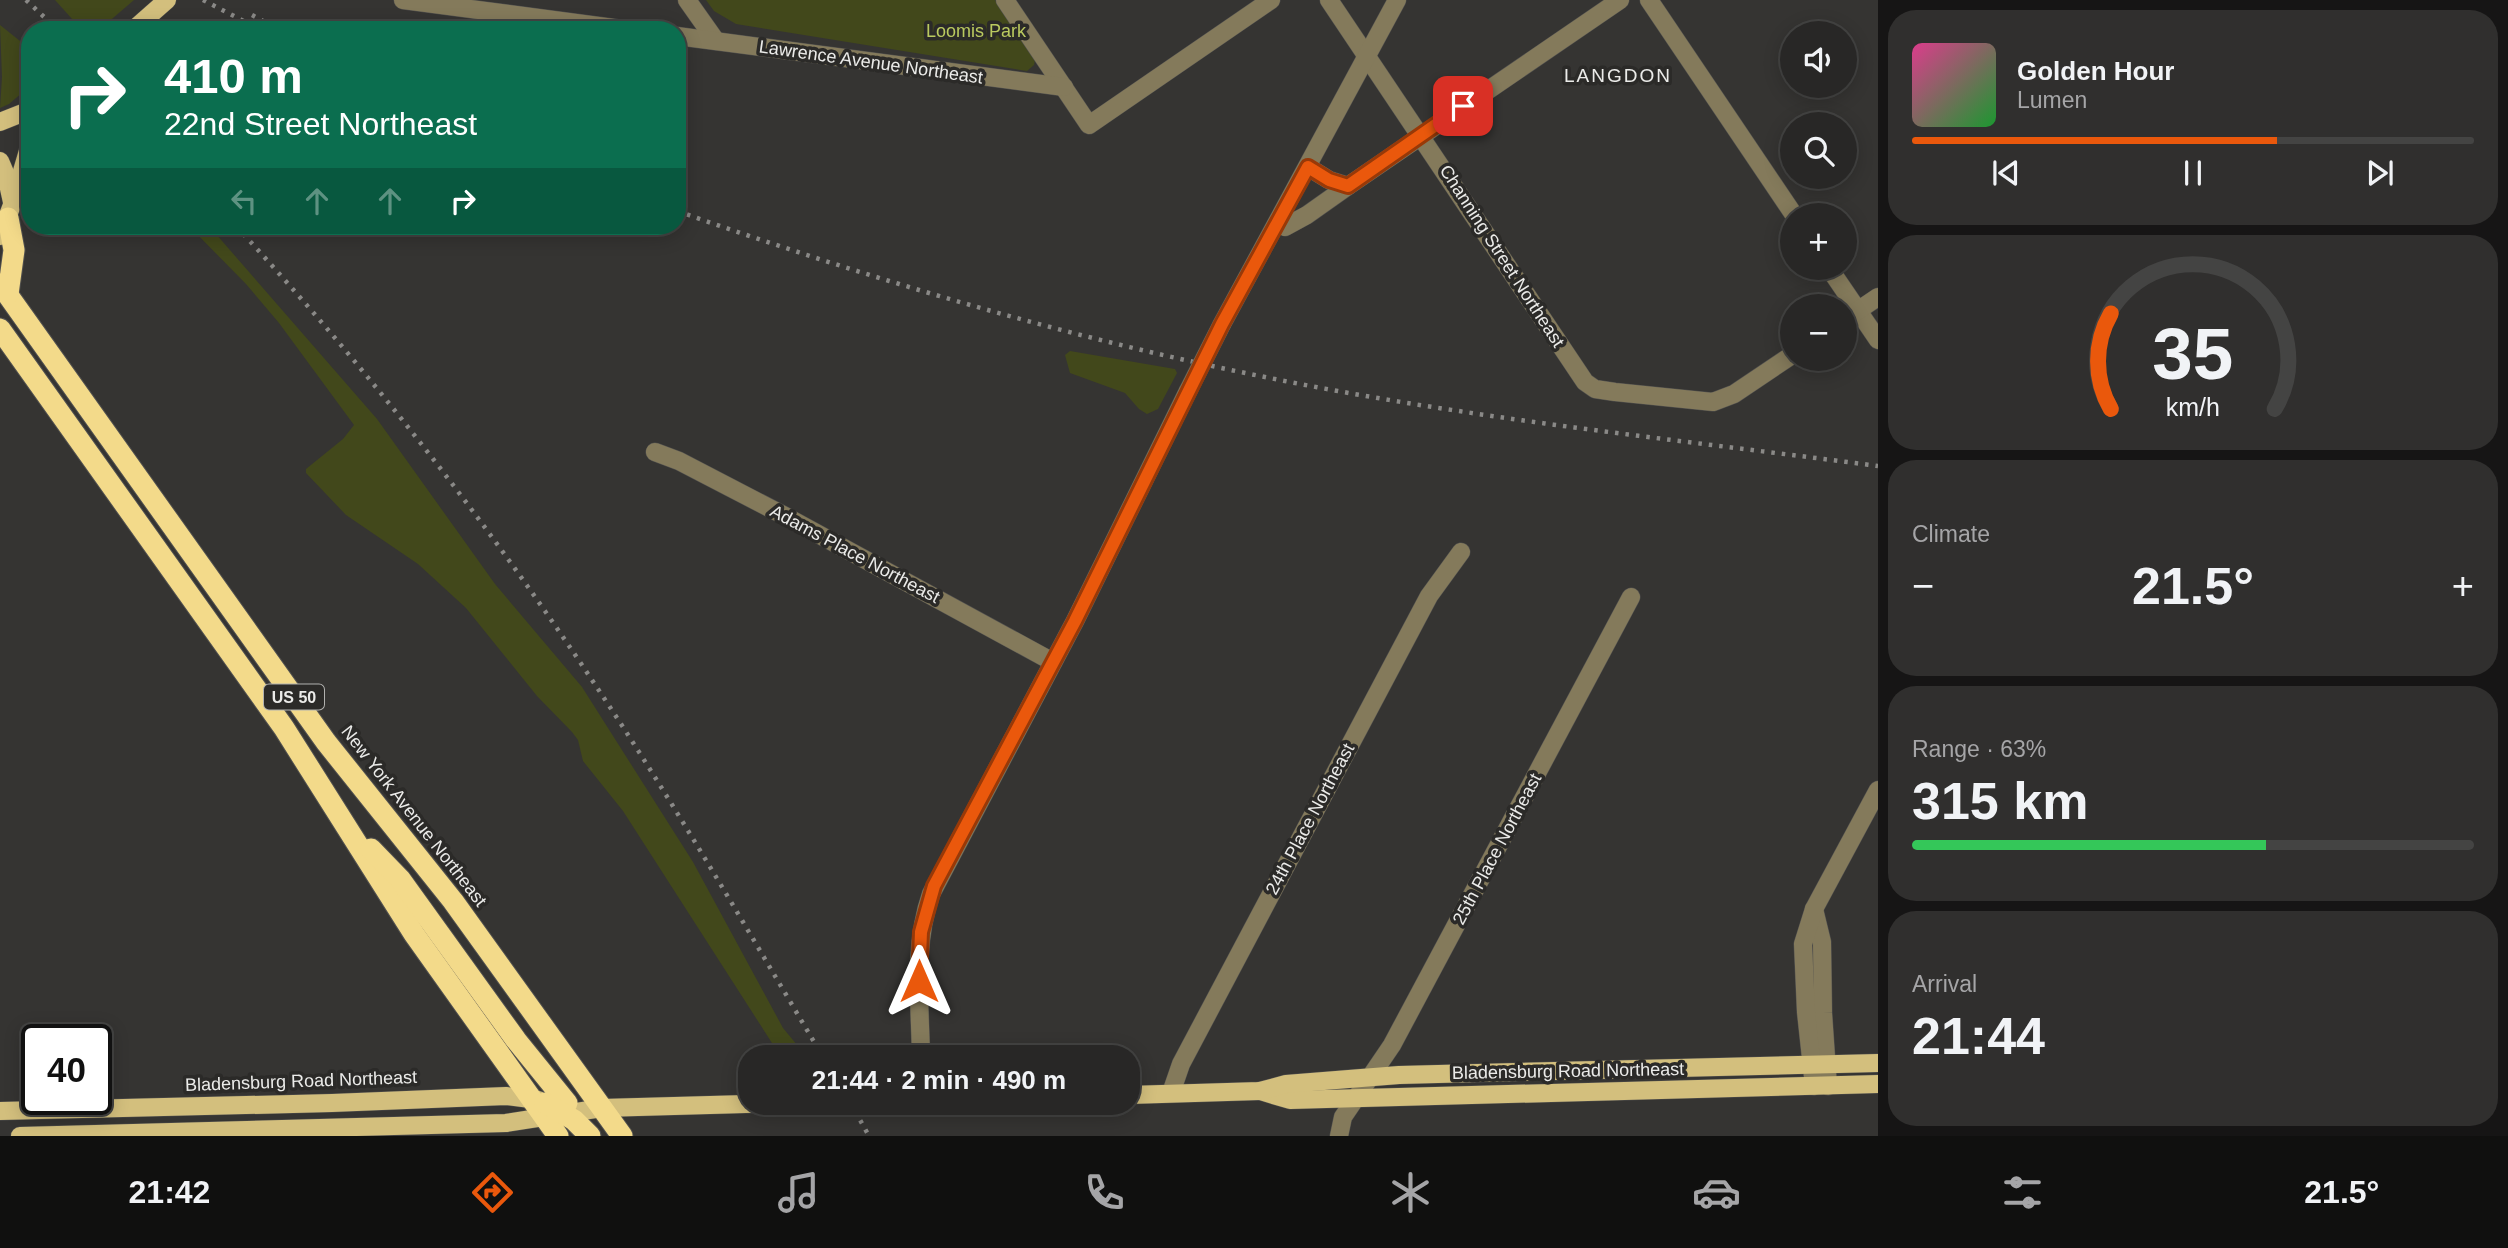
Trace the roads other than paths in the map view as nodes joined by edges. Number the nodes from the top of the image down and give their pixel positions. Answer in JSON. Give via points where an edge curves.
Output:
{"nodes":[{"id":1,"x":167,"y":0,"type":"edge"},
{"id":2,"x":403,"y":0,"type":"edge"},
{"id":3,"x":687,"y":0,"type":"edge"},
{"id":4,"x":1005,"y":0,"type":"edge"},
{"id":5,"x":1271,"y":0,"type":"edge"},
{"id":6,"x":1329,"y":0,"type":"edge"},
{"id":7,"x":1397,"y":0,"type":"edge"},
{"id":8,"x":1620,"y":0,"type":"edge"},
{"id":9,"x":1649,"y":0,"type":"edge"},
{"id":10,"x":143,"y":21,"type":"edge"},
{"id":11,"x":561,"y":21,"type":"edge"},
{"id":12,"x":686,"y":37,"type":"edge"},
{"id":13,"x":716,"y":41,"type":"junction"},
{"id":14,"x":1367,"y":56,"type":"junction"},
{"id":15,"x":1064,"y":87,"type":"junction"},
{"id":16,"x":21,"y":114,"type":"edge"},
{"id":17,"x":0,"y":122,"type":"edge"},
{"id":18,"x":1421,"y":134,"type":"junction"},
{"id":19,"x":0,"y":161,"type":"edge"},
{"id":20,"x":1308,"y":167,"type":"junction"},
{"id":21,"x":21,"y":174,"type":"edge"},
{"id":22,"x":1348,"y":186,"type":"junction"},
{"id":23,"x":1786,"y":203,"type":"edge"},
{"id":24,"x":7,"y":220,"type":"edge"},
{"id":25,"x":1284,"y":226,"type":"dead end"},
{"id":26,"x":4,"y":289,"type":"edge"},
{"id":27,"x":1878,"y":297,"type":"edge"},
{"id":28,"x":1857,"y":311,"type":"edge"},
{"id":29,"x":1857,"y":321,"type":"edge"},
{"id":30,"x":3,"y":336,"type":"edge"},
{"id":31,"x":1878,"y":340,"type":"edge"},
{"id":32,"x":1780,"y":363,"type":"edge"},
{"id":33,"x":655,"y":452,"type":"dead end"},
{"id":34,"x":156,"y":504,"type":"junction"},
{"id":35,"x":135,"y":519,"type":"junction"},
{"id":36,"x":1461,"y":551,"type":"dead end"},
{"id":37,"x":1631,"y":597,"type":"dead end"},
{"id":38,"x":249,"y":634,"type":"junction"},
{"id":39,"x":228,"y":650,"type":"junction"},
{"id":40,"x":1053,"y":662,"type":"junction"},
{"id":41,"x":360,"y":786,"type":"junction"},
{"id":42,"x":1878,"y":790,"type":"edge"},
{"id":43,"x":333,"y":805,"type":"junction"},
{"id":44,"x":349,"y":828,"type":"junction"},
{"id":45,"x":523,"y":1000,"type":"junction"},
{"id":46,"x":499,"y":1016,"type":"junction"},
{"id":47,"x":921,"y":1045,"type":"edge"},
{"id":48,"x":1878,"y":1063,"type":"edge"},
{"id":49,"x":1819,"y":1065,"type":"junction"},
{"id":50,"x":1611,"y":1070,"type":"junction"},
{"id":51,"x":1372,"y":1077,"type":"junction"},
{"id":52,"x":1878,"y":1084,"type":"edge"},
{"id":53,"x":1821,"y":1086,"type":"junction"},
{"id":54,"x":1259,"y":1091,"type":"junction"},
{"id":55,"x":1612,"y":1091,"type":"junction"},
{"id":56,"x":1171,"y":1093,"type":"junction"},
{"id":57,"x":1140,"y":1094,"type":"edge"},
{"id":58,"x":1357,"y":1097,"type":"junction"},
{"id":59,"x":530,"y":1099,"type":"junction"},
{"id":60,"x":738,"y":1104,"type":"edge"},
{"id":61,"x":602,"y":1108,"type":"junction"},
{"id":62,"x":112,"y":1109,"type":"edge"},
{"id":63,"x":567,"y":1109,"type":"junction"},
{"id":64,"x":0,"y":1111,"type":"edge"},
{"id":65,"x":21,"y":1111,"type":"edge"},
{"id":66,"x":112,"y":1115,"type":"edge"},
{"id":67,"x":544,"y":1117,"type":"junction"},
{"id":68,"x":112,"y":1134,"type":"edge"},
{"id":69,"x":20,"y":1136,"type":"edge"},
{"id":70,"x":558,"y":1136,"type":"edge"},
{"id":71,"x":590,"y":1136,"type":"edge"},
{"id":72,"x":622,"y":1136,"type":"edge"},
{"id":73,"x":1339,"y":1136,"type":"edge"}],
"edges":[{"from":1,"to":10,"type":"main road"},
{"from":2,"to":11,"type":"street"},
{"from":3,"to":13,"type":"street"},
{"from":4,"to":15,"type":"street"},
{"from":5,"to":15,"type":"street","via":[[1089,125]]},
{"from":6,"to":14,"type":"street","name":"Channing Street Northeast"},
{"from":7,"to":14,"type":"street"},
{"from":8,"to":18,"type":"street"},
{"from":9,"to":23,"type":"street"},
{"from":12,"to":13,"type":"street","name":"Lawrence Avenue Northeast"},
{"from":13,"to":15,"type":"street","name":"Lawrence Avenue Northeast"},
{"from":14,"to":18,"type":"street","name":"Channing Street Northeast"},
{"from":14,"to":20,"type":"street"},
{"from":16,"to":17,"type":"main road"},
{"from":18,"to":22,"type":"street"},
{"from":18,"to":32,"type":"street","name":"Channing Street Northeast","via":[[1585,382],[1595,389],[1713,402],[1728,398]]},
{"from":19,"to":24,"type":"main road","via":[[6,175]]},
{"from":20,"to":22,"type":"street"},
{"from":20,"to":40,"type":"street","bridge":true,"via":[[1222,324]]},
{"from":21,"to":24,"type":"main road"},
{"from":22,"to":25,"type":"street"},
{"from":24,"to":26,"type":"highway","via":[[14,250]]},
{"from":26,"to":34,"type":"highway","name":"New York Avenue Northeast","number":"US 50"},
{"from":27,"to":28,"type":"street"},
{"from":29,"to":31,"type":"street"},
{"from":30,"to":35,"type":"highway","number":"US 50"},
{"from":33,"to":40,"type":"street","name":"Adams Place Northeast","via":[[785,516]]},
{"from":34,"to":35,"type":"highway"},
{"from":34,"to":38,"type":"highway","name":"New York Avenue Northeast","number":"US 50"},
{"from":35,"to":39,"type":"highway","number":"US 50"},
{"from":36,"to":56,"type":"street","name":"24th Place Northeast","via":[[1429,596],[1181,1064]]},
{"from":37,"to":51,"type":"street","name":"25th Place Northeast"},
{"from":38,"to":39,"type":"highway"},
{"from":38,"to":41,"type":"highway","name":"New York Avenue Northeast","number":"US 50"},
{"from":39,"to":43,"type":"highway","number":"US 50"},
{"from":40,"to":47,"type":"street","via":[[928,901],[919,942]]},
{"from":41,"to":43,"type":"highway"},
{"from":41,"to":45,"type":"highway","name":"New York Avenue Northeast","number":"US 50","via":[[453,901]]},
{"from":42,"to":49,"type":"street","via":[[1814,909],[1822,942]]},
{"from":43,"to":44,"type":"highway","number":"US 50"},
{"from":44,"to":46,"type":"highway","via":[[400,879]]},
{"from":44,"to":59,"type":"highway","number":"US 50","via":[[414,934]]},
{"from":45,"to":46,"type":"highway"},
{"from":45,"to":61,"type":"highway","name":"New York Avenue Northeast","number":"US 50"},
{"from":46,"to":63,"type":"highway"},
{"from":48,"to":49,"type":"main road","name":"Bladensburg Road Northeast"},
{"from":49,"to":50,"type":"main road","name":"Bladensburg Road Northeast"},
{"from":49,"to":53,"type":"street"},
{"from":50,"to":51,"type":"main road","name":"Bladensburg Road Northeast"},
{"from":50,"to":55,"type":"main road"},
{"from":51,"to":54,"type":"main road","name":"Bladensburg Road Northeast","via":[[1286,1084]]},
{"from":51,"to":58,"type":"street","name":"25th Place Northeast"},
{"from":52,"to":53,"type":"main road","name":"Bladensburg Road Northeast"},
{"from":53,"to":55,"type":"main road","name":"Bladensburg Road Northeast"},
{"from":54,"to":56,"type":"main road","name":"Bladensburg Road Northeast"},
{"from":54,"to":58,"type":"main road","name":"Bladensburg Road Northeast","via":[[1290,1100]]},
{"from":55,"to":58,"type":"main road","name":"Bladensburg Road Northeast"},
{"from":56,"to":57,"type":"main road","name":"Bladensburg Road Northeast"},
{"from":58,"to":73,"type":"street","name":"25th Place Northeast","via":[[1343,1117]]},
{"from":59,"to":62,"type":"main road","name":"Bladensburg Road Northeast","via":[[506,1096]]},
{"from":59,"to":63,"type":"highway"},
{"from":59,"to":67,"type":"highway","number":"US 50"},
{"from":60,"to":61,"type":"main road"},
{"from":61,"to":63,"type":"main road"},
{"from":61,"to":72,"type":"highway","name":"New York Avenue Northeast","number":"US 50"},
{"from":63,"to":67,"type":"main road"},
{"from":63,"to":71,"type":"highway"},
{"from":64,"to":65,"type":"main road","name":"Bladensburg Road Northeast"},
{"from":66,"to":68,"type":"street"},
{"from":67,"to":68,"type":"main road","via":[[506,1123]]},
{"from":67,"to":70,"type":"highway","number":"US 50"},
{"from":68,"to":69,"type":"main road"}]}
